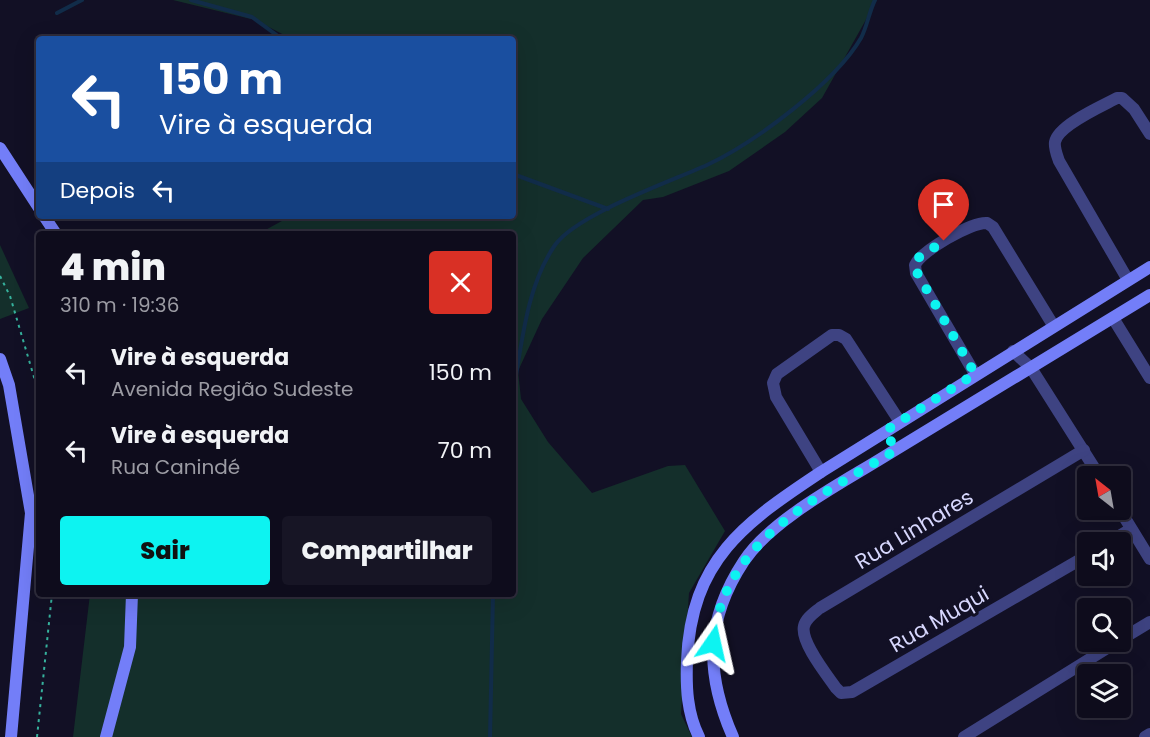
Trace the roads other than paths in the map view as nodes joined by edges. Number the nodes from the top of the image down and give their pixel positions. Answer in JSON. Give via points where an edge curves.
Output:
{"nodes":[{"id":1,"x":1150,"y":134,"type":"edge"},
{"id":2,"x":0,"y":148,"type":"edge"},
{"id":3,"x":36,"y":203,"type":"edge"},
{"id":4,"x":1150,"y":267,"type":"edge"},
{"id":5,"x":1128,"y":280,"type":"junction"},
{"id":6,"x":1150,"y":295,"type":"edge"},
{"id":7,"x":1113,"y":318,"type":"junction"},
{"id":8,"x":1053,"y":326,"type":"junction"},
{"id":9,"x":1012,"y":351,"type":"junction"},
{"id":10,"x":0,"y":359,"type":"edge"},
{"id":11,"x":1031,"y":368,"type":"junction"},
{"id":12,"x":975,"y":374,"type":"junction"},
{"id":13,"x":1150,"y":378,"type":"edge"},
{"id":14,"x":900,"y":422,"type":"junction"},
{"id":15,"x":885,"y":431,"type":"junction"},
{"id":16,"x":896,"y":450,"type":"junction"},
{"id":17,"x":1084,"y":450,"type":"junction"},
{"id":18,"x":1093,"y":466,"type":"edge"},
{"id":19,"x":821,"y":472,"type":"junction"},
{"id":20,"x":1126,"y":520,"type":"edge"},
{"id":21,"x":1131,"y":529,"type":"junction"},
{"id":22,"x":1126,"y":532,"type":"edge"},
{"id":23,"x":1150,"y":559,"type":"edge"},
{"id":24,"x":1077,"y":561,"type":"edge"},
{"id":25,"x":132,"y":597,"type":"edge"},
{"id":26,"x":1150,"y":622,"type":"edge"},
{"id":27,"x":1131,"y":634,"type":"edge"},
{"id":28,"x":1101,"y":652,"type":"edge"},
{"id":29,"x":819,"y":664,"type":"joint"},
{"id":30,"x":1150,"y":734,"type":"edge"},
{"id":31,"x":11,"y":737,"type":"edge"},
{"id":32,"x":106,"y":737,"type":"edge"},
{"id":33,"x":699,"y":737,"type":"edge"},
{"id":34,"x":733,"y":737,"type":"edge"},
{"id":35,"x":964,"y":737,"type":"edge"},
{"id":36,"x":1145,"y":737,"type":"edge"}],
"edges":[{"from":1,"to":5,"type":"street","via":[[1134,109],[1117,98],[1081,117],[1057,137],[1055,151]]},
{"from":2,"to":3,"type":"street"},
{"from":4,"to":5,"type":"street"},
{"from":5,"to":8,"type":"street"},
{"from":6,"to":7,"type":"street"},
{"from":7,"to":11,"type":"street"},
{"from":7,"to":13,"type":"street"},
{"from":8,"to":9,"type":"street"},
{"from":8,"to":12,"type":"street","via":[[989,224],[973,225],[944,241],[918,258],[915,269]]},
{"from":9,"to":11,"type":"street"},
{"from":9,"to":12,"type":"street"},
{"from":10,"to":31,"type":"street","via":[[9,385],[31,513]]},
{"from":11,"to":16,"type":"street"},
{"from":11,"to":17,"type":"street"},
{"from":12,"to":14,"type":"street"},
{"from":14,"to":15,"type":"street"},
{"from":14,"to":19,"type":"street","via":[[843,337],[832,335],[777,374],[773,389]]},
{"from":15,"to":16,"type":"street"},
{"from":15,"to":19,"type":"street"},
{"from":16,"to":34,"type":"street","via":[[784,521],[761,540],[733,580],[722,602],[712,655],[718,699]]},
{"from":17,"to":18,"type":"street"},
{"from":17,"to":29,"type":"street","name":"Rua Linhares","via":[[812,614],[804,632]]},
{"from":19,"to":33,"type":"street","via":[[732,539],[699,594],[691,619],[686,681]]},
{"from":20,"to":21,"type":"street"},
{"from":21,"to":22,"type":"street"},
{"from":21,"to":23,"type":"street"},
{"from":24,"to":29,"type":"street","name":"Rua Muqui","via":[[852,692],[841,693]]},
{"from":25,"to":32,"type":"street","via":[[130,647]]},
{"from":26,"to":27,"type":"street"},
{"from":28,"to":35,"type":"street"},
{"from":30,"to":36,"type":"street"}]}
